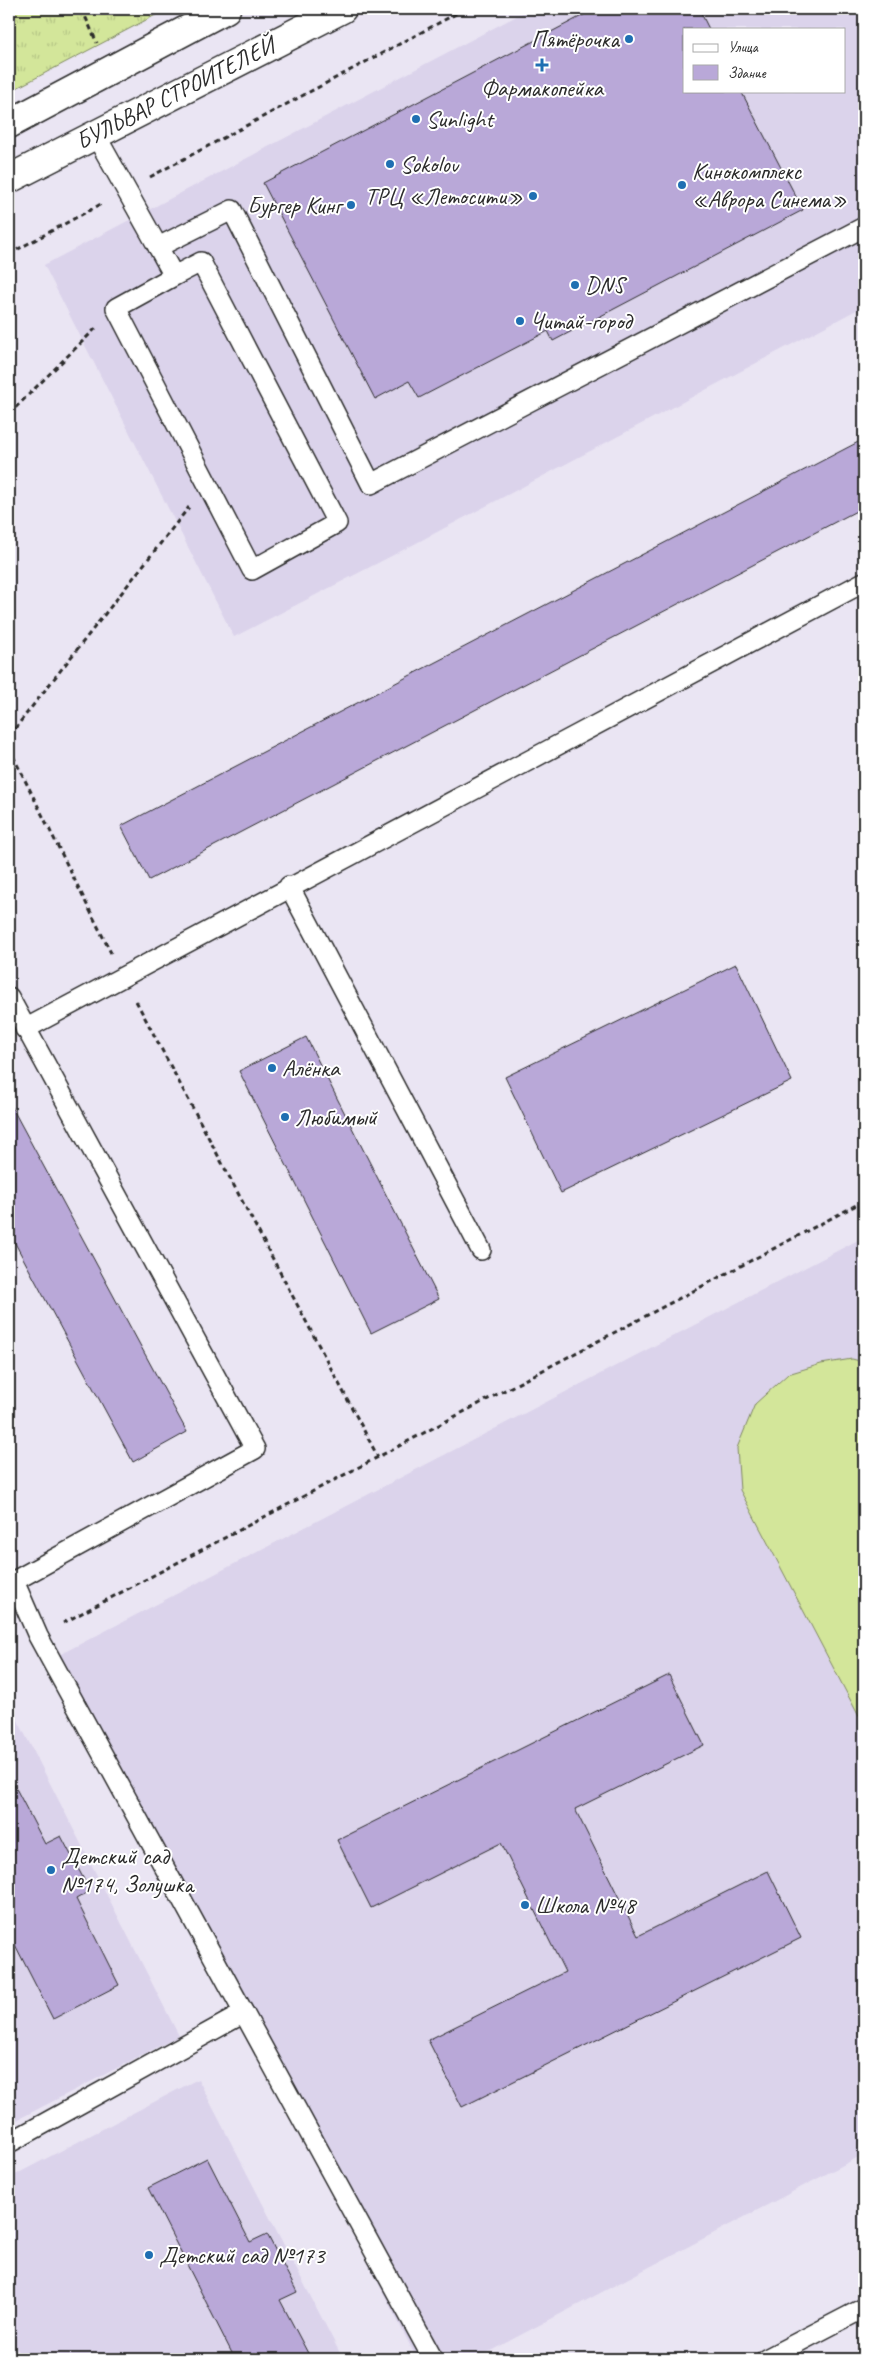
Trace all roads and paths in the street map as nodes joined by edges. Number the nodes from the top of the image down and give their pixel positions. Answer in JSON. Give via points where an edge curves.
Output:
{"nodes":[{"id":1,"x":226,"y":9,"type":"edge"},
{"id":2,"x":342,"y":9,"type":"edge"},
{"id":3,"x":465,"y":9,"type":"edge"},
{"id":4,"x":9,"y":124,"type":"edge"},
{"id":5,"x":95,"y":134,"type":"junction"},
{"id":6,"x":9,"y":179,"type":"edge"},
{"id":7,"x":126,"y":190,"type":"junction"},
{"id":8,"x":864,"y":227,"type":"edge"},
{"id":9,"x":158,"y":247,"type":"junction"},
{"id":10,"x":9,"y":254,"type":"edge"},
{"id":11,"x":174,"y":276,"type":"junction"},
{"id":12,"x":116,"y":308,"type":"junction"},
{"id":13,"x":9,"y":414,"type":"edge"},
{"id":14,"x":207,"y":484,"type":"junction"},
{"id":15,"x":864,"y":582,"type":"edge"},
{"id":16,"x":9,"y":736,"type":"edge"},
{"id":17,"x":9,"y":748,"type":"edge"},
{"id":18,"x":290,"y":886,"type":"junction"},
{"id":19,"x":123,"y":976,"type":"junction"},
{"id":20,"x":9,"y":998,"type":"edge"},
{"id":21,"x":25,"y":1029,"type":"junction"},
{"id":22,"x":864,"y":1201,"type":"edge"},
{"id":23,"x":481,"y":1250,"type":"dead end"},
{"id":24,"x":378,"y":1457,"type":"junction"},
{"id":25,"x":38,"y":1636,"type":"junction"},
{"id":26,"x":244,"y":2013,"type":"junction"},
{"id":27,"x":9,"y":2143,"type":"edge"},
{"id":28,"x":864,"y":2308,"type":"edge"},
{"id":29,"x":433,"y":2359,"type":"edge"},
{"id":30,"x":766,"y":2359,"type":"edge"}],
"edges":[{"from":1,"to":4,"type":"main road","name":"БУЛЬВАР СТРОИТЕЛЕЙ"},
{"from":2,"to":5,"type":"main road","name":"БУЛЬВАР СТРОИТЕЛЕЙ"},
{"from":3,"to":7,"type":"path"},
{"from":5,"to":6,"type":"main road","name":"БУЛЬВАР СТРОИТЕЛЕЙ"},
{"from":5,"to":7,"type":"lane"},
{"from":7,"to":9,"type":"lane"},
{"from":7,"to":10,"type":"path"},
{"from":8,"to":9,"type":"lane","via":[[371,484],[232,210]]},
{"from":9,"to":11,"type":"lane"},
{"from":11,"to":12,"type":"lane"},
{"from":11,"to":14,"type":"lane","via":[[201,262],[337,523],[252,570]]},
{"from":12,"to":13,"type":"path"},
{"from":12,"to":14,"type":"lane"},
{"from":14,"to":16,"type":"path"},
{"from":15,"to":18,"type":"lane"},
{"from":17,"to":19,"type":"path"},
{"from":18,"to":19,"type":"lane"},
{"from":18,"to":23,"type":"lane"},
{"from":19,"to":21,"type":"lane"},
{"from":19,"to":24,"type":"path"},
{"from":20,"to":21,"type":"lane"},
{"from":21,"to":25,"type":"lane","via":[[254,1450],[14,1581]]},
{"from":22,"to":24,"type":"path"},
{"from":24,"to":25,"type":"path"},
{"from":25,"to":26,"type":"lane"},
{"from":26,"to":27,"type":"lane"},
{"from":26,"to":29,"type":"lane"},
{"from":28,"to":30,"type":"lane"}]}
